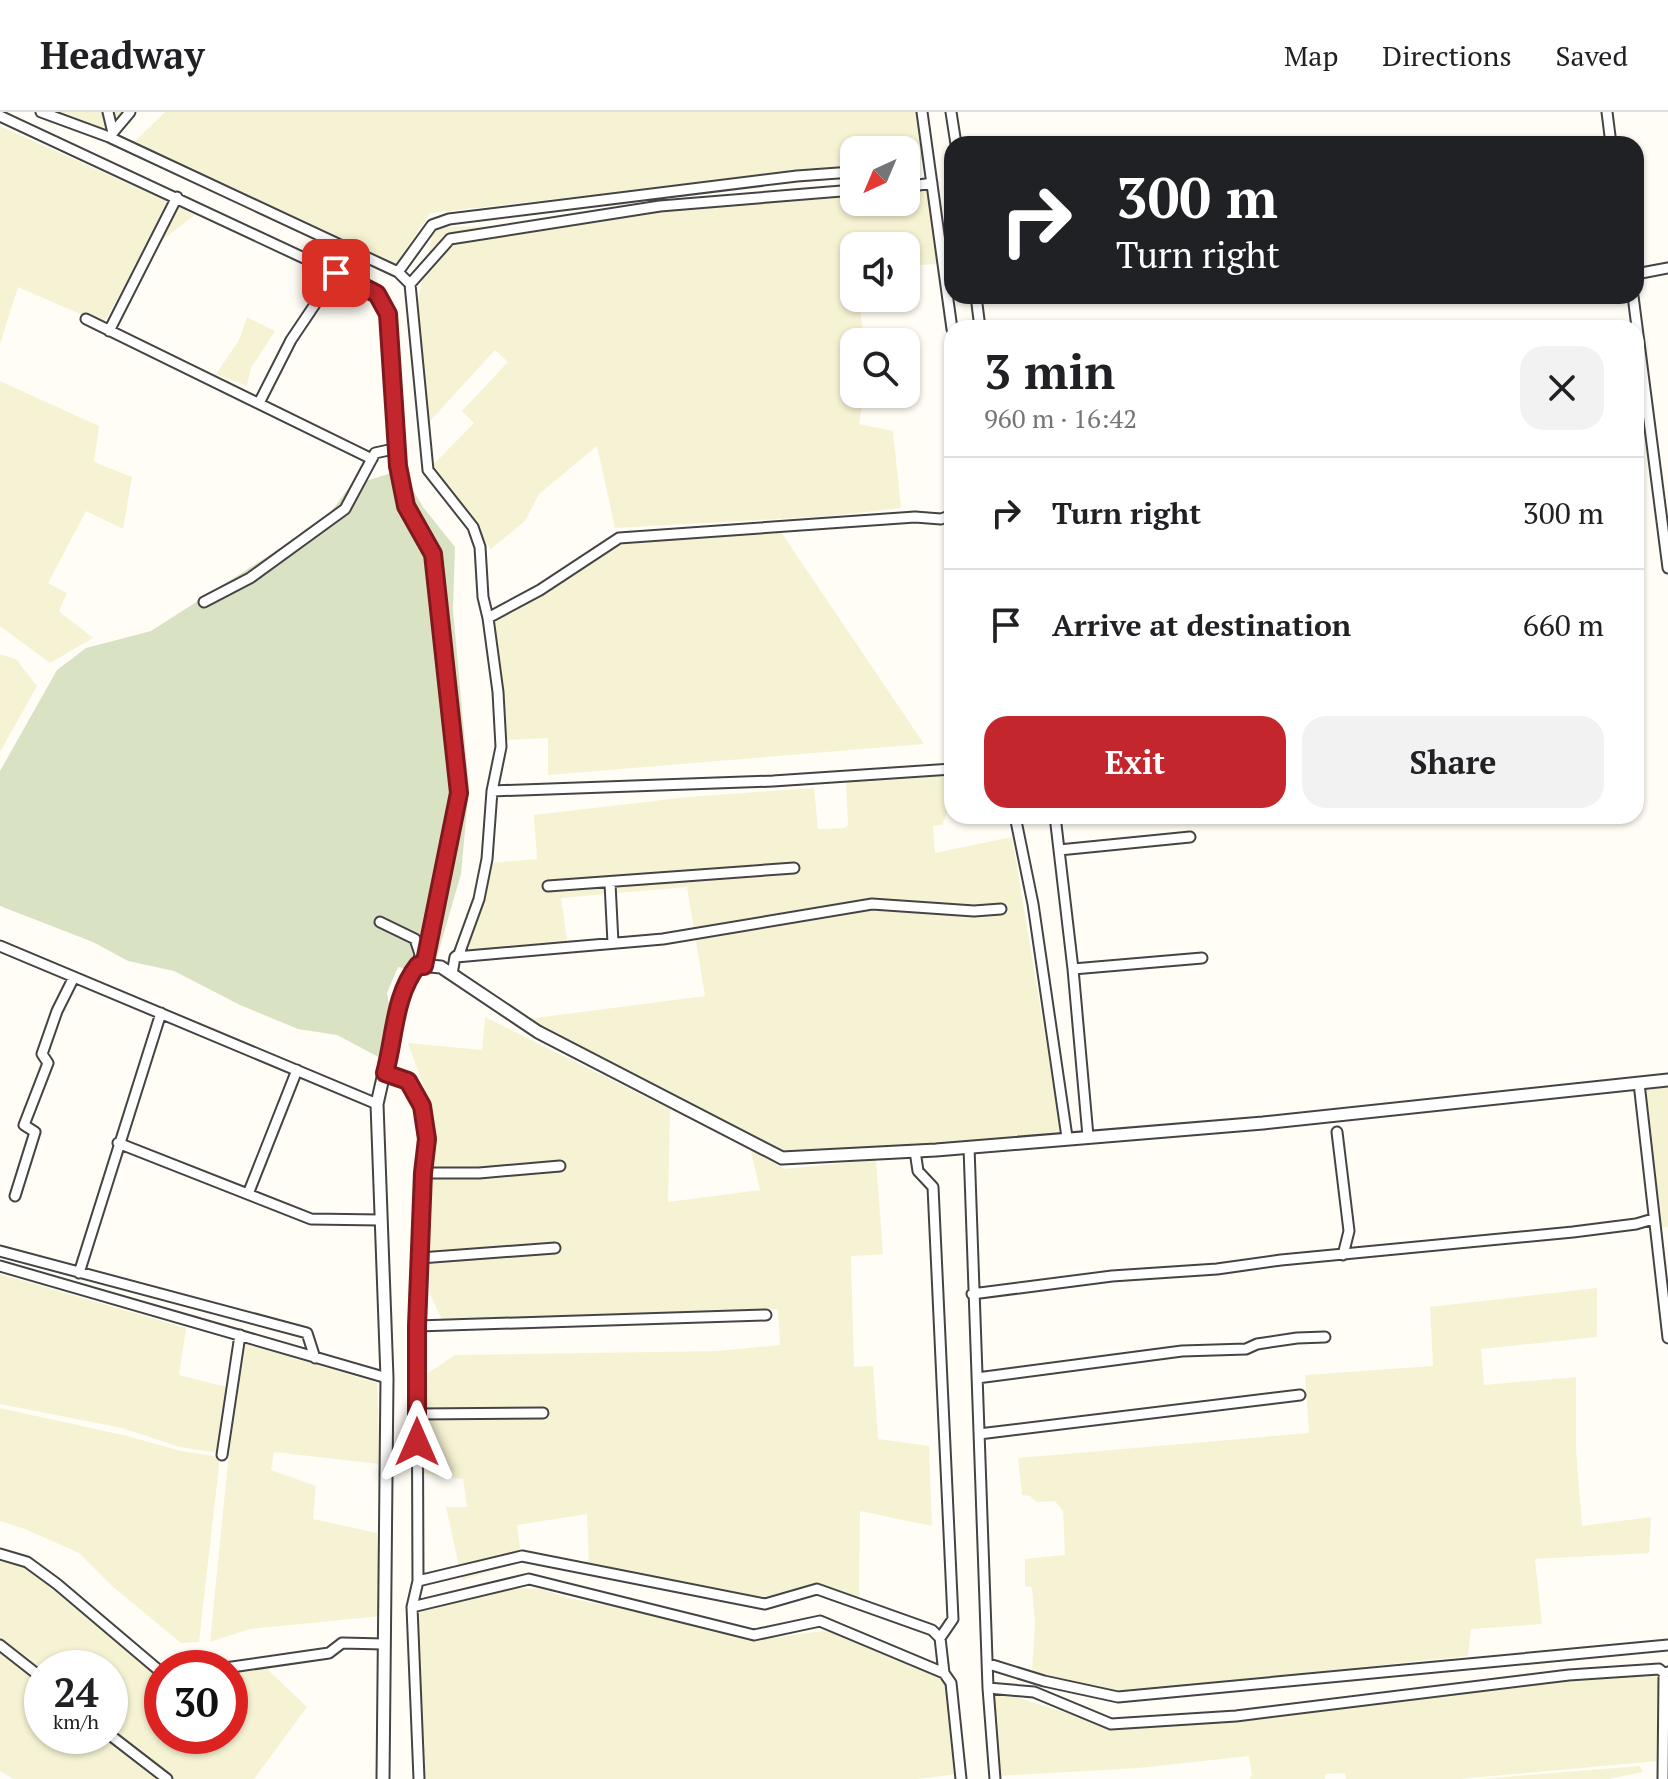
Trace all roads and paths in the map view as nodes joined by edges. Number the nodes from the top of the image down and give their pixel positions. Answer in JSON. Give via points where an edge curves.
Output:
{"nodes":[{"id":1,"x":41,"y":112,"type":"edge"},
{"id":2,"x":108,"y":112,"type":"edge"},
{"id":3,"x":130,"y":112,"type":"edge"},
{"id":4,"x":922,"y":112,"type":"edge"},
{"id":5,"x":951,"y":112,"type":"edge"},
{"id":6,"x":1607,"y":112,"type":"edge"},
{"id":7,"x":0,"y":116,"type":"edge"},
{"id":8,"x":111,"y":135,"type":"junction"},
{"id":9,"x":955,"y":136,"type":"edge"},
{"id":10,"x":1610,"y":136,"type":"edge"},
{"id":11,"x":840,"y":173,"type":"edge"},
{"id":12,"x":932,"y":183,"type":"junction"},
{"id":13,"x":920,"y":185,"type":"edge"},
{"id":14,"x":840,"y":191,"type":"edge"},
{"id":15,"x":177,"y":197,"type":"junction"},
{"id":16,"x":1668,"y":268,"type":"edge"},
{"id":17,"x":944,"y":271,"type":"edge"},
{"id":18,"x":398,"y":272,"type":"junction"},
{"id":19,"x":1644,"y":272,"type":"edge"},
{"id":20,"x":336,"y":273,"type":"junction"},
{"id":21,"x":410,"y":284,"type":"junction"},
{"id":22,"x":86,"y":319,"type":"dead end"},
{"id":23,"x":109,"y":331,"type":"junction"},
{"id":24,"x":1644,"y":368,"type":"edge"},
{"id":25,"x":259,"y":403,"type":"junction"},
{"id":26,"x":398,"y":448,"type":"junction"},
{"id":27,"x":372,"y":459,"type":"junction"},
{"id":28,"x":1663,"y":491,"type":"edge"},
{"id":29,"x":944,"y":518,"type":"edge"},
{"id":30,"x":1668,"y":562,"type":"edge"},
{"id":31,"x":204,"y":602,"type":"dead end"},
{"id":32,"x":488,"y":618,"type":"junction"},
{"id":33,"x":944,"y":770,"type":"edge"},
{"id":34,"x":492,"y":791,"type":"junction"},
{"id":35,"x":1017,"y":824,"type":"edge"},
{"id":36,"x":1056,"y":824,"type":"edge"},
{"id":37,"x":1190,"y":837,"type":"dead end"},
{"id":38,"x":1059,"y":850,"type":"junction"},
{"id":39,"x":794,"y":868,"type":"dead end"},
{"id":40,"x":610,"y":883,"type":"junction"},
{"id":41,"x":548,"y":886,"type":"dead end"},
{"id":42,"x":1001,"y":909,"type":"dead end"},
{"id":43,"x":380,"y":922,"type":"dead end"},
{"id":44,"x":613,"y":943,"type":"junction"},
{"id":45,"x":0,"y":946,"type":"edge"},
{"id":46,"x":455,"y":957,"type":"junction"},
{"id":47,"x":1202,"y":958,"type":"dead end"},
{"id":48,"x":421,"y":965,"type":"junction"},
{"id":49,"x":1073,"y":969,"type":"junction"},
{"id":50,"x":452,"y":974,"type":"junction"},
{"id":51,"x":74,"y":977,"type":"junction"},
{"id":52,"x":161,"y":1013,"type":"junction"},
{"id":53,"x":297,"y":1070,"type":"junction"},
{"id":54,"x":385,"y":1073,"type":"junction"},
{"id":55,"x":1668,"y":1080,"type":"edge"},
{"id":56,"x":1639,"y":1083,"type":"junction"},
{"id":57,"x":377,"y":1104,"type":"junction"},
{"id":58,"x":1337,"y":1132,"type":"dead end"},
{"id":59,"x":1088,"y":1136,"type":"junction"},
{"id":60,"x":1067,"y":1137,"type":"junction"},
{"id":61,"x":118,"y":1143,"type":"junction"},
{"id":62,"x":969,"y":1147,"type":"junction"},
{"id":63,"x":915,"y":1151,"type":"junction"},
{"id":64,"x":560,"y":1166,"type":"dead end"},
{"id":65,"x":423,"y":1173,"type":"junction"},
{"id":66,"x":248,"y":1194,"type":"junction"},
{"id":67,"x":15,"y":1196,"type":"dead end"},
{"id":68,"x":1653,"y":1219,"type":"junction"},
{"id":69,"x":380,"y":1220,"type":"junction"},
{"id":70,"x":555,"y":1248,"type":"dead end"},
{"id":71,"x":0,"y":1251,"type":"edge"},
{"id":72,"x":1343,"y":1255,"type":"junction"},
{"id":73,"x":420,"y":1258,"type":"junction"},
{"id":74,"x":0,"y":1266,"type":"edge"},
{"id":75,"x":79,"y":1273,"type":"junction"},
{"id":76,"x":972,"y":1294,"type":"junction"},
{"id":77,"x":766,"y":1315,"type":"dead end"},
{"id":78,"x":417,"y":1326,"type":"junction"},
{"id":79,"x":240,"y":1335,"type":"junction"},
{"id":80,"x":1325,"y":1337,"type":"dead end"},
{"id":81,"x":1668,"y":1338,"type":"edge"},
{"id":82,"x":315,"y":1358,"type":"junction"},
{"id":83,"x":387,"y":1378,"type":"junction"},
{"id":84,"x":977,"y":1378,"type":"junction"},
{"id":85,"x":1300,"y":1395,"type":"dead end"},
{"id":86,"x":543,"y":1413,"type":"dead end"},
{"id":87,"x":417,"y":1414,"type":"junction"},
{"id":88,"x":979,"y":1434,"type":"junction"},
{"id":89,"x":222,"y":1455,"type":"dead end"},
{"id":90,"x":0,"y":1554,"type":"edge"},
{"id":91,"x":418,"y":1581,"type":"junction"},
{"id":92,"x":412,"y":1607,"type":"junction"},
{"id":93,"x":940,"y":1638,"type":"junction"},
{"id":94,"x":384,"y":1644,"type":"junction"},
{"id":95,"x":0,"y":1645,"type":"edge"},
{"id":96,"x":1668,"y":1645,"type":"edge"},
{"id":97,"x":144,"y":1658,"type":"edge"},
{"id":98,"x":24,"y":1664,"type":"edge"},
{"id":99,"x":989,"y":1664,"type":"junction"},
{"id":100,"x":248,"y":1665,"type":"edge"},
{"id":101,"x":1666,"y":1672,"type":"edge"},
{"id":102,"x":944,"y":1673,"type":"junction"},
{"id":103,"x":988,"y":1688,"type":"junction"},
{"id":104,"x":128,"y":1749,"type":"edge"},
{"id":105,"x":167,"y":1779,"type":"edge"},
{"id":106,"x":383,"y":1779,"type":"edge"},
{"id":107,"x":419,"y":1779,"type":"edge"},
{"id":108,"x":961,"y":1779,"type":"edge"},
{"id":109,"x":995,"y":1779,"type":"edge"},
{"id":110,"x":1663,"y":1779,"type":"edge"}],
"edges":[{"from":1,"to":8,"type":"street"},
{"from":2,"to":8,"type":"street"},
{"from":3,"to":8,"type":"street"},
{"from":4,"to":12,"type":"street"},
{"from":5,"to":9,"type":"street"},
{"from":6,"to":10,"type":"street"},
{"from":7,"to":15,"type":"street"},
{"from":8,"to":18,"type":"street"},
{"from":11,"to":18,"type":"street","via":[[449,219],[432,225]]},
{"from":12,"to":13,"type":"street"},
{"from":12,"to":17,"type":"street"},
{"from":14,"to":21,"type":"street","via":[[660,206],[450,239]]},
{"from":15,"to":20,"type":"street"},
{"from":15,"to":23,"type":"street"},
{"from":16,"to":19,"type":"street"},
{"from":18,"to":21,"type":"street"},
{"from":20,"to":25,"type":"street","via":[[291,340]]},
{"from":20,"to":26,"type":"street","via":[[377,294],[388,314]]},
{"from":21,"to":32,"type":"street","via":[[428,470],[473,527]]},
{"from":22,"to":23,"type":"street"},
{"from":23,"to":25,"type":"street"},
{"from":24,"to":28,"type":"street"},
{"from":25,"to":27,"type":"street"},
{"from":26,"to":27,"type":"street","via":[[375,453]]},
{"from":26,"to":48,"type":"street","via":[[406,506],[433,554],[459,793]]},
{"from":27,"to":31,"type":"street","via":[[345,509],[250,578]]},
{"from":28,"to":30,"type":"street"},
{"from":29,"to":32,"type":"street","via":[[619,538]]},
{"from":32,"to":34,"type":"street","via":[[501,747]]},
{"from":33,"to":34,"type":"street"},
{"from":34,"to":46,"type":"street","via":[[479,899]]},
{"from":35,"to":60,"type":"street"},
{"from":36,"to":38,"type":"street"},
{"from":37,"to":38,"type":"street"},
{"from":38,"to":49,"type":"street"},
{"from":39,"to":40,"type":"street"},
{"from":40,"to":41,"type":"street"},
{"from":40,"to":44,"type":"street"},
{"from":42,"to":44,"type":"street","via":[[872,904]]},
{"from":43,"to":48,"type":"street","via":[[415,939]]},
{"from":44,"to":46,"type":"street"},
{"from":45,"to":51,"type":"street"},
{"from":46,"to":50,"type":"street"},
{"from":47,"to":49,"type":"street"},
{"from":48,"to":50,"type":"street"},
{"from":48,"to":54,"type":"street","via":[[402,994]]},
{"from":49,"to":59,"type":"street"},
{"from":50,"to":63,"type":"street","via":[[538,1032],[782,1158]]},
{"from":51,"to":52,"type":"street"},
{"from":51,"to":67,"type":"street","via":[[42,1054],[48,1063],[24,1125],[35,1132]]},
{"from":52,"to":53,"type":"street"},
{"from":52,"to":61,"type":"street"},
{"from":53,"to":57,"type":"street"},
{"from":53,"to":66,"type":"street"},
{"from":54,"to":57,"type":"street"},
{"from":54,"to":65,"type":"street","via":[[408,1081],[422,1106],[427,1139]]},
{"from":55,"to":56,"type":"street"},
{"from":56,"to":59,"type":"street"},
{"from":56,"to":68,"type":"street"},
{"from":57,"to":69,"type":"street"},
{"from":58,"to":72,"type":"street","via":[[1349,1231]]},
{"from":59,"to":60,"type":"street"},
{"from":60,"to":62,"type":"street"},
{"from":61,"to":66,"type":"street"},
{"from":61,"to":75,"type":"street"},
{"from":62,"to":63,"type":"street"},
{"from":62,"to":76,"type":"street"},
{"from":63,"to":93,"type":"street","via":[[918,1171],[933,1187],[934,1202],[953,1619]]},
{"from":64,"to":65,"type":"street"},
{"from":65,"to":73,"type":"street"},
{"from":66,"to":69,"type":"street","via":[[311,1219]]},
{"from":68,"to":72,"type":"street"},
{"from":68,"to":81,"type":"street"},
{"from":69,"to":83,"type":"street"},
{"from":70,"to":73,"type":"street"},
{"from":71,"to":75,"type":"street"},
{"from":72,"to":76,"type":"street"},
{"from":73,"to":78,"type":"street"},
{"from":74,"to":79,"type":"street"},
{"from":75,"to":82,"type":"street","via":[[307,1333]]},
{"from":76,"to":84,"type":"street"},
{"from":77,"to":78,"type":"street"},
{"from":78,"to":87,"type":"street"},
{"from":79,"to":82,"type":"street"},
{"from":79,"to":89,"type":"street"},
{"from":80,"to":84,"type":"street"},
{"from":82,"to":83,"type":"street"},
{"from":83,"to":94,"type":"street"},
{"from":84,"to":88,"type":"street"},
{"from":85,"to":88,"type":"street"},
{"from":86,"to":87,"type":"street"},
{"from":87,"to":91,"type":"street"},
{"from":88,"to":99,"type":"street"},
{"from":90,"to":97,"type":"street","via":[[27,1562]]},
{"from":91,"to":92,"type":"street"},
{"from":91,"to":93,"type":"street","via":[[522,1556],[765,1604],[817,1589],[932,1630]]},
{"from":92,"to":102,"type":"street","via":[[529,1579],[754,1635],[820,1621]]},
{"from":92,"to":107,"type":"street"},
{"from":93,"to":102,"type":"street"},
{"from":94,"to":100,"type":"street","via":[[342,1643],[329,1653]]},
{"from":94,"to":106,"type":"street"},
{"from":95,"to":98,"type":"street"},
{"from":96,"to":99,"type":"street","via":[[1118,1697]]},
{"from":99,"to":103,"type":"street"},
{"from":101,"to":103,"type":"street","via":[[1569,1675],[1236,1716],[1111,1724],[1034,1692]]},
{"from":101,"to":110,"type":"street"},
{"from":102,"to":108,"type":"street","via":[[951,1683]]},
{"from":103,"to":109,"type":"street"},
{"from":104,"to":105,"type":"street"}]}
